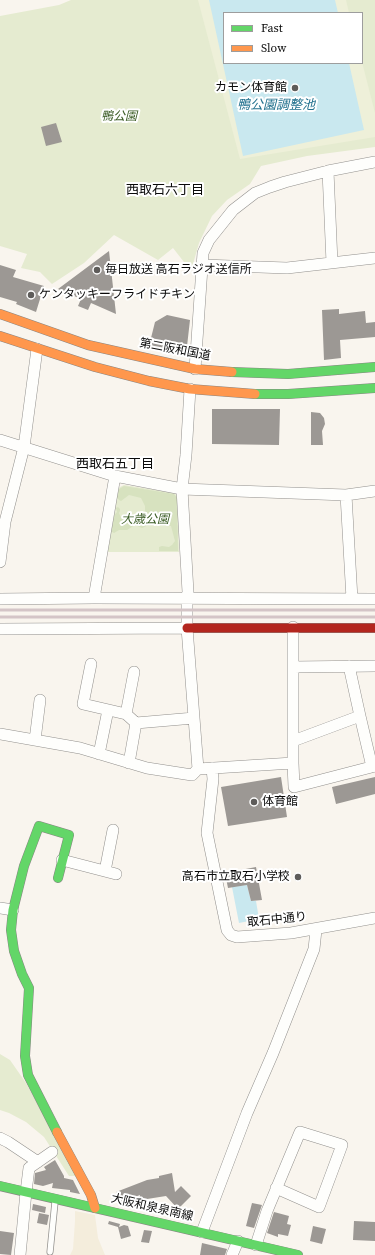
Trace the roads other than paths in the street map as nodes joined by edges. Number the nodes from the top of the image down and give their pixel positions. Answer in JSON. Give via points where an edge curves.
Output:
{"nodes":[{"id":1,"x":375,"y":162,"type":"edge"},
{"id":2,"x":328,"y":171,"type":"junction"},
{"id":3,"x":375,"y":258,"type":"edge"},
{"id":4,"x":332,"y":263,"type":"junction"},
{"id":5,"x":203,"y":265,"type":"junction"},
{"id":6,"x":0,"y":314,"type":"edge"},
{"id":7,"x":0,"y":336,"type":"edge"},
{"id":8,"x":37,"y":349,"type":"junction"},
{"id":9,"x":375,"y":367,"type":"edge"},
{"id":10,"x":195,"y":369,"type":"junction"},
{"id":11,"x":375,"y":388,"type":"edge"},
{"id":12,"x":190,"y":389,"type":"junction"},
{"id":13,"x":0,"y":440,"type":"edge"},
{"id":14,"x":24,"y":447,"type":"junction"},
{"id":15,"x":115,"y":476,"type":"junction"},
{"id":16,"x":182,"y":489,"type":"junction"},
{"id":17,"x":375,"y":491,"type":"edge"},
{"id":18,"x":346,"y":495,"type":"junction"},
{"id":19,"x":3,"y":522,"type":"edge"},
{"id":20,"x":0,"y":562,"type":"edge"},
{"id":21,"x":94,"y":598,"type":"junction"},
{"id":22,"x":187,"y":598,"type":"junction"},
{"id":23,"x":0,"y":599,"type":"edge"},
{"id":24,"x":352,"y":599,"type":"junction"},
{"id":25,"x":375,"y":599,"type":"edge"},
{"id":26,"x":293,"y":627,"type":"junction"},
{"id":27,"x":187,"y":628,"type":"junction"},
{"id":28,"x":375,"y":628,"type":"edge"},
{"id":29,"x":0,"y":629,"type":"edge"},
{"id":30,"x":91,"y":664,"type":"dead end"},
{"id":31,"x":350,"y":666,"type":"junction"},
{"id":32,"x":375,"y":666,"type":"edge"},
{"id":33,"x":293,"y":667,"type":"junction"},
{"id":34,"x":134,"y":672,"type":"dead end"},
{"id":35,"x":40,"y":700,"type":"dead end"},
{"id":36,"x":108,"y":710,"type":"junction"},
{"id":37,"x":126,"y":714,"type":"junction"},
{"id":38,"x":360,"y":716,"type":"junction"},
{"id":39,"x":194,"y":718,"type":"junction"},
{"id":40,"x":136,"y":723,"type":"junction"},
{"id":41,"x":0,"y":734,"type":"edge"},
{"id":42,"x":35,"y":740,"type":"junction"},
{"id":43,"x":293,"y":741,"type":"junction"},
{"id":44,"x":99,"y":754,"type":"junction"},
{"id":45,"x":129,"y":762,"type":"junction"},
{"id":46,"x":293,"y":763,"type":"junction"},
{"id":47,"x":374,"y":766,"type":"edge"},
{"id":48,"x":212,"y":768,"type":"junction"},
{"id":49,"x":198,"y":770,"type":"junction"},
{"id":50,"x":113,"y":830,"type":"dead end"},
{"id":51,"x":62,"y":860,"type":"junction"},
{"id":52,"x":105,"y":871,"type":"junction"},
{"id":53,"x":116,"y":874,"type":"dead end"},
{"id":54,"x":58,"y":878,"type":"dead end"},
{"id":55,"x":0,"y":908,"type":"edge"},
{"id":56,"x":13,"y":910,"type":"junction"},
{"id":57,"x":375,"y":918,"type":"edge"},
{"id":58,"x":316,"y":930,"type":"junction"},
{"id":59,"x":0,"y":1138,"type":"edge"},
{"id":60,"x":52,"y":1152,"type":"dead end"},
{"id":61,"x":38,"y":1162,"type":"junction"},
{"id":62,"x":0,"y":1186,"type":"edge"},
{"id":63,"x":276,"y":1188,"type":"junction"},
{"id":64,"x":26,"y":1192,"type":"junction"},
{"id":65,"x":56,"y":1199,"type":"junction"},
{"id":66,"x":95,"y":1208,"type":"junction"},
{"id":67,"x":202,"y":1232,"type":"junction"},
{"id":68,"x":238,"y":1241,"type":"junction"},
{"id":69,"x":256,"y":1245,"type":"junction"},
{"id":70,"x":50,"y":1252,"type":"dead end"},
{"id":71,"x":20,"y":1255,"type":"edge"},
{"id":72,"x":232,"y":1255,"type":"edge"},
{"id":73,"x":298,"y":1255,"type":"edge"}],
"edges":[{"from":1,"to":2,"type":"street"},
{"from":2,"to":4,"type":"street"},
{"from":2,"to":5,"type":"street","via":[[270,187],[233,210],[209,240],[203,253]]},
{"from":3,"to":4,"type":"street"},
{"from":4,"to":5,"type":"street","via":[[287,268]]},
{"from":5,"to":10,"type":"street"},
{"from":6,"to":10,"type":"main road","name":"第二阪和国道","via":[[88,345]]},
{"from":7,"to":8,"type":"main road"},
{"from":8,"to":12,"type":"main road","via":[[95,368]]},
{"from":8,"to":14,"type":"street"},
{"from":9,"to":10,"type":"main road","name":"第二阪和国道","via":[[288,374]]},
{"from":11,"to":12,"type":"main road","via":[[288,394],[246,394]]},
{"from":12,"to":16,"type":"street"},
{"from":13,"to":14,"type":"street"},
{"from":14,"to":15,"type":"street"},
{"from":14,"to":19,"type":"street"},
{"from":15,"to":16,"type":"street"},
{"from":15,"to":21,"type":"street"},
{"from":16,"to":18,"type":"street"},
{"from":16,"to":22,"type":"street"},
{"from":17,"to":18,"type":"street"},
{"from":18,"to":24,"type":"street"},
{"from":19,"to":20,"type":"street"},
{"from":21,"to":22,"type":"street"},
{"from":21,"to":23,"type":"street"},
{"from":22,"to":24,"type":"street"},
{"from":22,"to":27,"type":"street"},
{"from":24,"to":25,"type":"street"},
{"from":26,"to":27,"type":"main road"},
{"from":26,"to":28,"type":"main road"},
{"from":26,"to":33,"type":"street"},
{"from":27,"to":29,"type":"street"},
{"from":27,"to":39,"type":"street"},
{"from":30,"to":36,"type":"street","via":[[83,704]]},
{"from":31,"to":32,"type":"street"},
{"from":31,"to":33,"type":"street"},
{"from":31,"to":38,"type":"street"},
{"from":33,"to":43,"type":"street"},
{"from":34,"to":37,"type":"street"},
{"from":35,"to":42,"type":"street"},
{"from":36,"to":37,"type":"street"},
{"from":36,"to":44,"type":"street"},
{"from":37,"to":40,"type":"street"},
{"from":38,"to":43,"type":"street"},
{"from":38,"to":47,"type":"street"},
{"from":39,"to":40,"type":"street"},
{"from":39,"to":49,"type":"street"},
{"from":40,"to":45,"type":"street"},
{"from":41,"to":42,"type":"street"},
{"from":42,"to":44,"type":"street"},
{"from":43,"to":46,"type":"street"},
{"from":44,"to":45,"type":"street"},
{"from":45,"to":49,"type":"street","via":[[146,768],[192,775]]},
{"from":46,"to":47,"type":"street","via":[[294,787]]},
{"from":46,"to":48,"type":"street"},
{"from":48,"to":49,"type":"street"},
{"from":48,"to":58,"type":"street","name":"取石中通り","via":[[207,833],[227,930],[237,937]]},
{"from":50,"to":52,"type":"street"},
{"from":51,"to":52,"type":"street"},
{"from":51,"to":54,"type":"main road"},
{"from":51,"to":56,"type":"main road","via":[[69,836],[39,826],[24,866]]},
{"from":52,"to":53,"type":"street"},
{"from":55,"to":56,"type":"street"},
{"from":56,"to":66,"type":"main road","via":[[11,930],[14,951],[29,988],[25,1056],[28,1075],[91,1195]]},
{"from":57,"to":58,"type":"street","name":"取石中通り"},
{"from":58,"to":67,"type":"street","via":[[314,949]]},
{"from":59,"to":61,"type":"street"},
{"from":60,"to":61,"type":"street"},
{"from":61,"to":64,"type":"street","via":[[29,1168]]},
{"from":62,"to":64,"type":"main road","name":"大阪和泉泉南線"},
{"from":63,"to":63,"type":"street","via":[[319,1207],[342,1146],[300,1132]]},
{"from":63,"to":69,"type":"street"},
{"from":64,"to":65,"type":"main road","name":"大阪和泉泉南線"},
{"from":64,"to":71,"type":"street"},
{"from":65,"to":66,"type":"main road","name":"大阪和泉泉南線"},
{"from":65,"to":70,"type":"lane"},
{"from":66,"to":67,"type":"main road","name":"大阪和泉泉南線"},
{"from":67,"to":68,"type":"main road","name":"大阪和泉泉南線"},
{"from":68,"to":69,"type":"main road","name":"大阪和泉泉南線"},
{"from":68,"to":72,"type":"street"},
{"from":69,"to":73,"type":"main road","name":"大阪和泉泉南線"}]}
